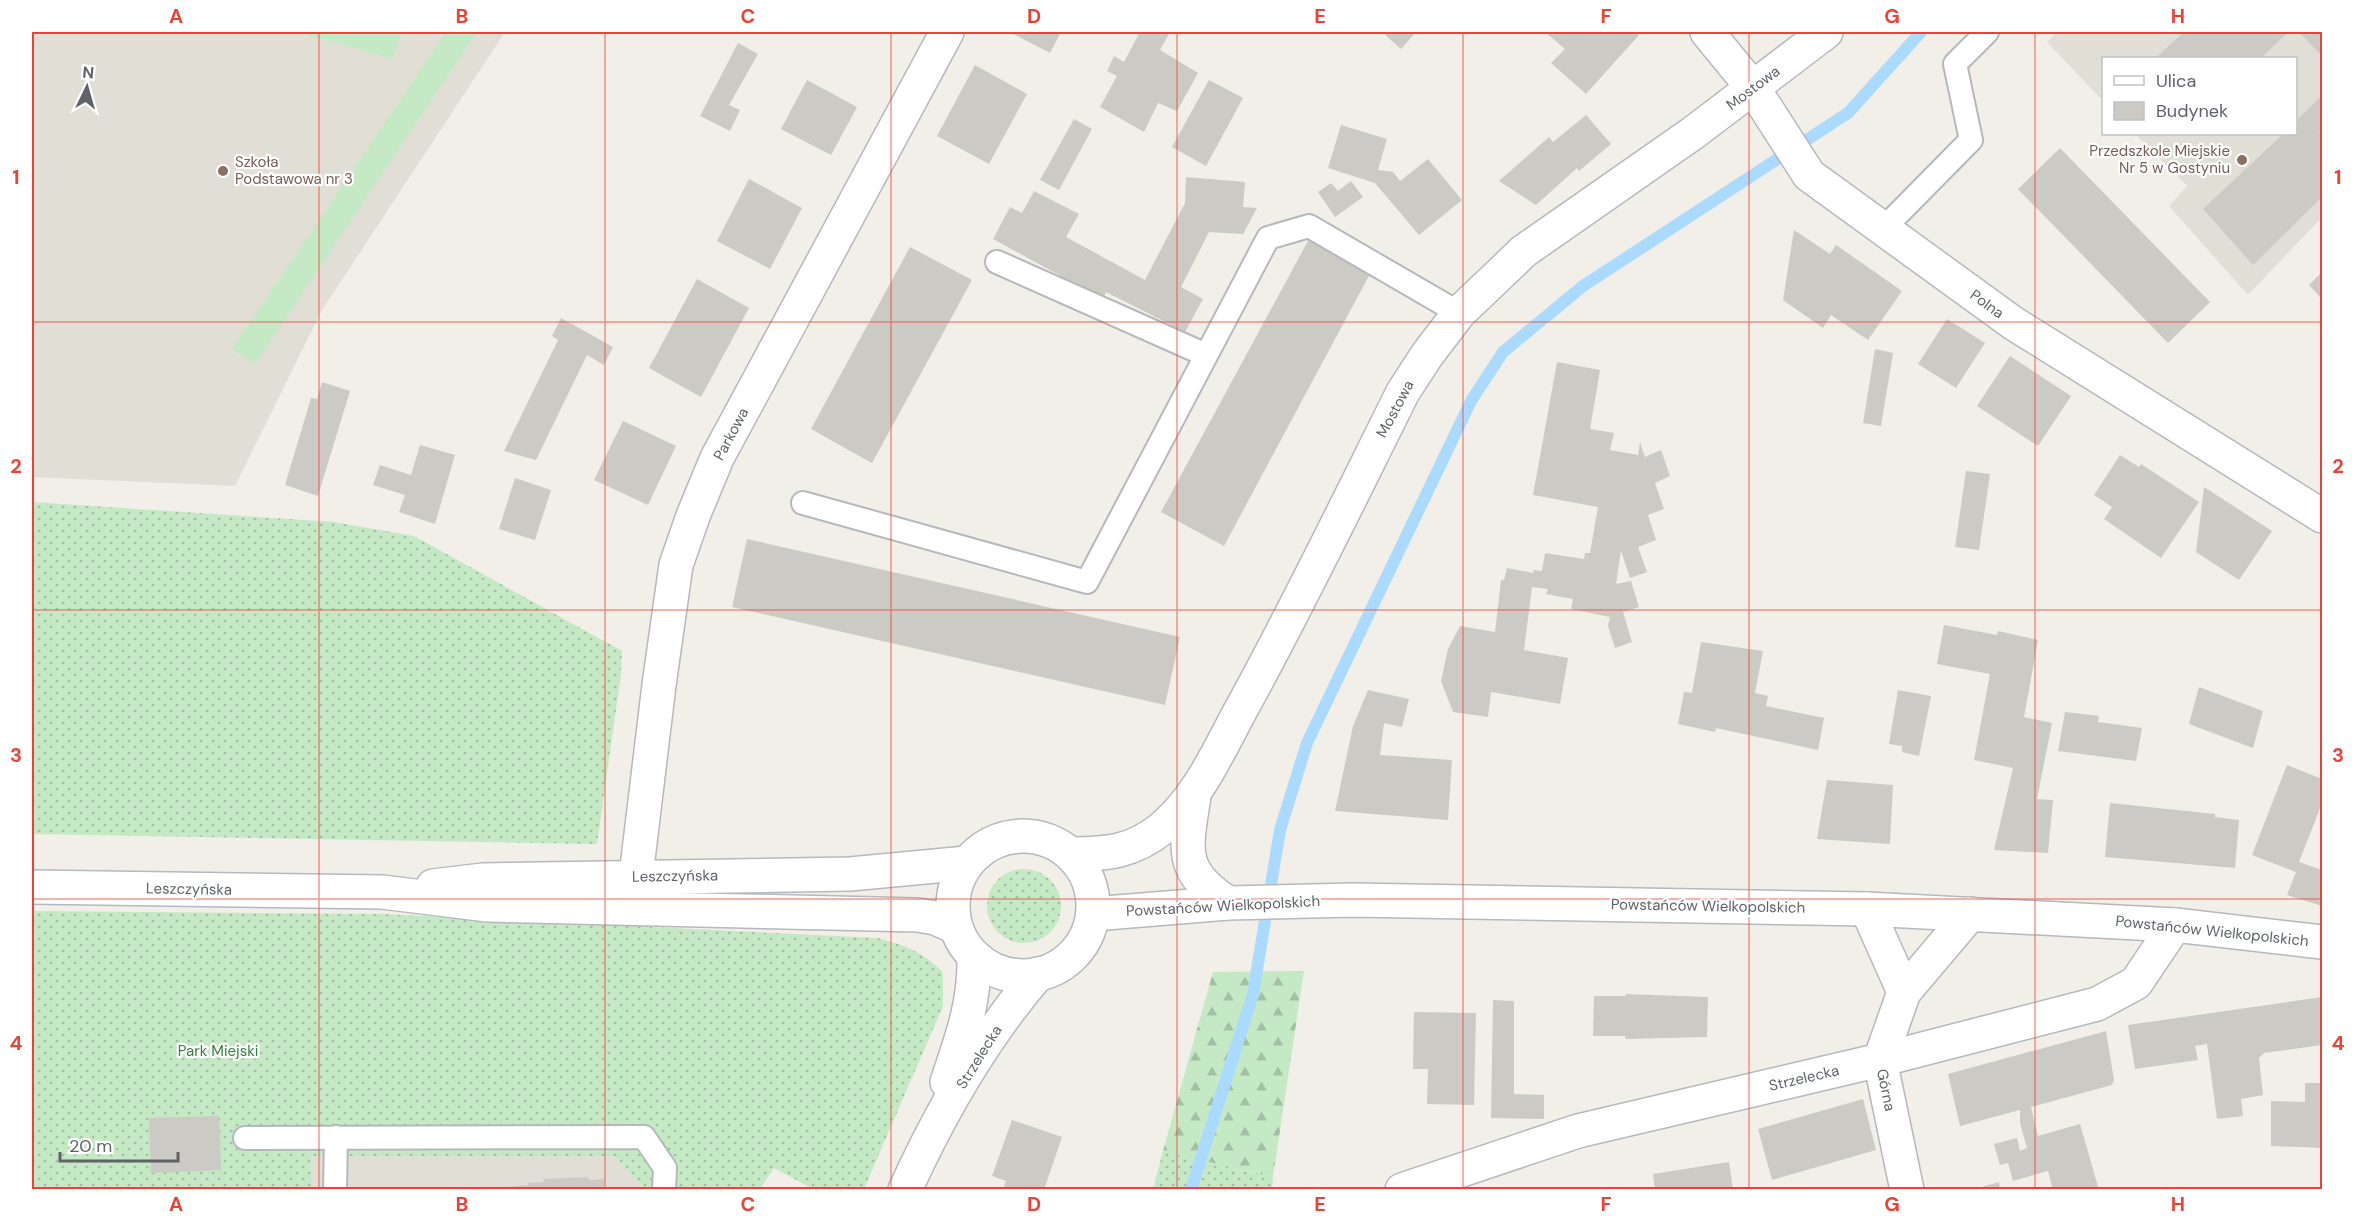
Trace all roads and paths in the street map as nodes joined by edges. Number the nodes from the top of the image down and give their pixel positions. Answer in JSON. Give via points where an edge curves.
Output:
{"nodes":[{"id":1,"x":946,"y":32,"type":"edge"},
{"id":2,"x":1707,"y":32,"type":"edge"},
{"id":3,"x":1826,"y":32,"type":"edge"},
{"id":4,"x":1988,"y":32,"type":"edge"},
{"id":5,"x":1761,"y":101,"type":"junction"},
{"id":6,"x":1883,"y":229,"type":"junction"},
{"id":7,"x":998,"y":262,"type":"dead end"},
{"id":8,"x":1458,"y":313,"type":"junction"},
{"id":9,"x":1206,"y":355,"type":"junction"},
{"id":10,"x":803,"y":503,"type":"dead end"},
{"id":11,"x":2322,"y":516,"type":"edge"},
{"id":12,"x":1194,"y":796,"type":"junction"},
{"id":13,"x":1072,"y":855,"type":"junction"},
{"id":14,"x":967,"y":863,"type":"junction"},
{"id":15,"x":636,"y":876,"type":"junction"},
{"id":16,"x":32,"y":888,"type":"edge"},
{"id":17,"x":382,"y":892,"type":"junction"},
{"id":18,"x":1228,"y":903,"type":"junction"},
{"id":19,"x":1867,"y":909,"type":"junction"},
{"id":20,"x":1093,"y":914,"type":"junction"},
{"id":21,"x":1970,"y":914,"type":"junction"},
{"id":22,"x":2175,"y":924,"type":"junction"},
{"id":23,"x":956,"y":927,"type":"junction"},
{"id":24,"x":2322,"y":942,"type":"edge"},
{"id":25,"x":974,"y":956,"type":"junction"},
{"id":26,"x":1038,"y":974,"type":"junction"},
{"id":27,"x":1904,"y":992,"type":"junction"},
{"id":28,"x":1880,"y":1060,"type":"junction"},
{"id":29,"x":336,"y":1137,"type":"junction"},
{"id":30,"x":245,"y":1138,"type":"dead end"},
{"id":31,"x":926,"y":1145,"type":"junction"},
{"id":32,"x":335,"y":1190,"type":"edge"},
{"id":33,"x":664,"y":1190,"type":"edge"},
{"id":34,"x":905,"y":1190,"type":"edge"},
{"id":35,"x":1402,"y":1190,"type":"edge"},
{"id":36,"x":1907,"y":1190,"type":"edge"}],
"edges":[{"from":1,"to":15,"type":"street","name":"Parkowa","via":[[717,458],[693,516],[676,565]]},
{"from":2,"to":5,"type":"street","name":"Polna"},
{"from":3,"to":5,"type":"street","name":"Mostowa"},
{"from":4,"to":6,"type":"lane","via":[[1955,64],[1971,140]]},
{"from":5,"to":6,"type":"street","name":"Polna","via":[[1809,176]]},
{"from":5,"to":8,"type":"street","name":"Mostowa","via":[[1693,134],[1524,251]]},
{"from":6,"to":11,"type":"street","name":"Polna","via":[[2013,323]]},
{"from":7,"to":9,"type":"lane"},
{"from":8,"to":9,"type":"lane","via":[[1309,226],[1268,238]]},
{"from":8,"to":12,"type":"street","name":"Mostowa","via":[[1403,392],[1282,634]]},
{"from":9,"to":10,"type":"lane","via":[[1087,582]]},
{"from":12,"to":13,"type":"street","name":"Mostowa","via":[[1162,828],[1132,847],[1107,854]]},
{"from":12,"to":18,"type":"street","via":[[1188,857],[1196,877]]},
{"from":13,"to":14,"type":"street","via":[[1052,842],[1029,836],[1006,837],[984,847]]},
{"from":13,"to":20,"type":"street","via":[[1085,872],[1092,892]]},
{"from":14,"to":15,"type":"street","name":"Leszczyńska","via":[[850,874]]},
{"from":14,"to":23,"type":"street","via":[[957,883],[953,905]]},
{"from":15,"to":17,"type":"street","name":"Leszczyńska","via":[[483,880]]},
{"from":16,"to":17,"type":"street","name":"Leszczyńska"},
{"from":17,"to":23,"type":"street","name":"Leszczyńska","via":[[488,905],[918,915]]},
{"from":18,"to":19,"type":"street","name":"Powstańców Wielkopolskich","via":[[1353,900]]},
{"from":18,"to":20,"type":"street","name":"Powstańców Wielkopolskich"},
{"from":19,"to":21,"type":"street","name":"Powstańców Wielkopolskich"},
{"from":19,"to":27,"type":"street"},
{"from":20,"to":26,"type":"street","via":[[1081,946],[1062,964]]},
{"from":21,"to":22,"type":"street","name":"Powstańców Wielkopolskich"},
{"from":21,"to":27,"type":"street","name":"Górna"},
{"from":22,"to":24,"type":"street","name":"Powstańców Wielkopolskich"},
{"from":22,"to":28,"type":"street","name":"Strzelecka","via":[[2136,983],[2097,1005]]},
{"from":23,"to":25,"type":"street"},
{"from":25,"to":26,"type":"street","via":[[1004,973]]},
{"from":25,"to":31,"type":"street","name":"Strzelecka","via":[[975,983],[968,1018]]},
{"from":26,"to":31,"type":"street","name":"Strzelecka","via":[[992,1032]]},
{"from":27,"to":28,"type":"street","name":"Górna"},
{"from":28,"to":35,"type":"street","name":"Strzelecka","via":[[1578,1131]]},
{"from":28,"to":36,"type":"street","name":"Górna"},
{"from":29,"to":30,"type":"lane"},
{"from":29,"to":32,"type":"lane"},
{"from":29,"to":33,"type":"lane","via":[[644,1137],[665,1168]]},
{"from":31,"to":34,"type":"street","name":"Strzelecka"}]}
